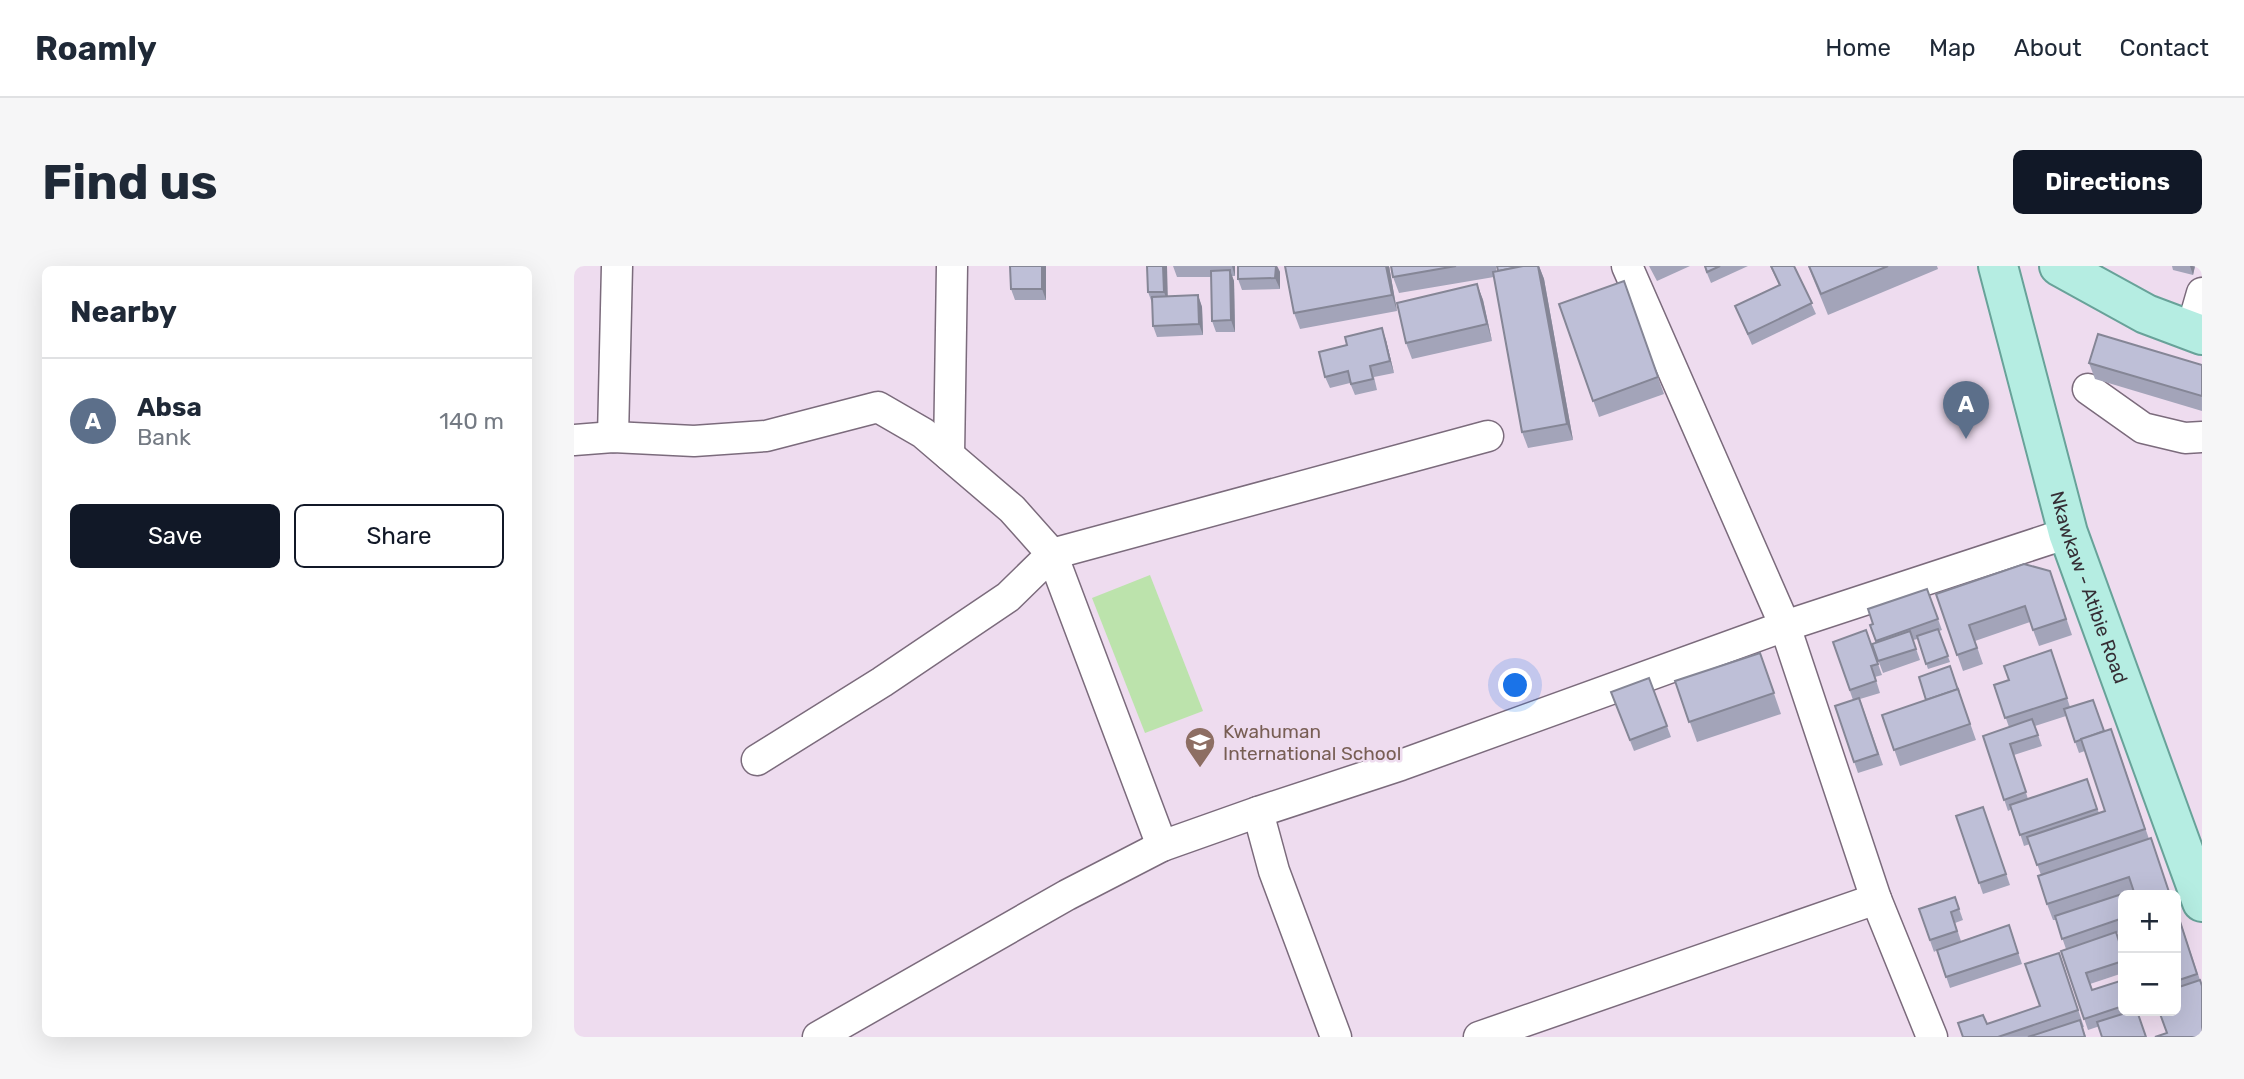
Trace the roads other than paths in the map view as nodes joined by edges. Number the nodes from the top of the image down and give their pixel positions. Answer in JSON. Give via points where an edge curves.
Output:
{"nodes":[{"id":1,"x":617,"y":266,"type":"edge"},
{"id":2,"x":952,"y":266,"type":"edge"},
{"id":3,"x":1627,"y":266,"type":"edge"},
{"id":4,"x":1998,"y":266,"type":"edge"},
{"id":5,"x":2059,"y":266,"type":"edge"},
{"id":6,"x":2202,"y":293,"type":"edge"},
{"id":7,"x":2197,"y":333,"type":"edge"},
{"id":8,"x":2088,"y":388,"type":"dead end"},
{"id":9,"x":1488,"y":436,"type":"dead end"},
{"id":10,"x":613,"y":437,"type":"junction"},
{"id":11,"x":2202,"y":437,"type":"edge"},
{"id":12,"x":574,"y":440,"type":"edge"},
{"id":13,"x":949,"y":455,"type":"junction"},
{"id":14,"x":2068,"y":533,"type":"junction"},
{"id":15,"x":1052,"y":554,"type":"junction"},
{"id":16,"x":1785,"y":626,"type":"junction"},
{"id":17,"x":757,"y":760,"type":"dead end"},
{"id":18,"x":1258,"y":812,"type":"junction"},
{"id":19,"x":1162,"y":846,"type":"junction"},
{"id":20,"x":1876,"y":899,"type":"junction"},
{"id":21,"x":2202,"y":902,"type":"edge"},
{"id":22,"x":818,"y":1037,"type":"edge"},
{"id":23,"x":1336,"y":1037,"type":"edge"},
{"id":24,"x":1479,"y":1037,"type":"edge"},
{"id":25,"x":1932,"y":1037,"type":"edge"}],
"edges":[{"from":1,"to":10,"type":"street"},
{"from":2,"to":13,"type":"street"},
{"from":3,"to":16,"type":"street"},
{"from":4,"to":14,"type":"main road","name":"Nkawkaw - Atibie Road"},
{"from":5,"to":7,"type":"main road","via":[[2146,314]]},
{"from":6,"to":7,"type":"street"},
{"from":8,"to":11,"type":"street","via":[[2143,428],[2185,438]]},
{"from":9,"to":15,"type":"street"},
{"from":10,"to":12,"type":"street"},
{"from":10,"to":13,"type":"street","via":[[694,440],[766,436],[878,407],[923,433]]},
{"from":13,"to":15,"type":"street","via":[[1012,509]]},
{"from":14,"to":16,"type":"street"},
{"from":14,"to":21,"type":"main road","name":"Nkawkaw - Atibie Road"},
{"from":15,"to":17,"type":"street","via":[[1008,597]]},
{"from":15,"to":19,"type":"street"},
{"from":16,"to":18,"type":"street"},
{"from":16,"to":20,"type":"street"},
{"from":18,"to":19,"type":"street"},
{"from":18,"to":23,"type":"street","via":[[1274,871]]},
{"from":19,"to":22,"type":"street"},
{"from":20,"to":24,"type":"street"},
{"from":20,"to":25,"type":"street"}]}
